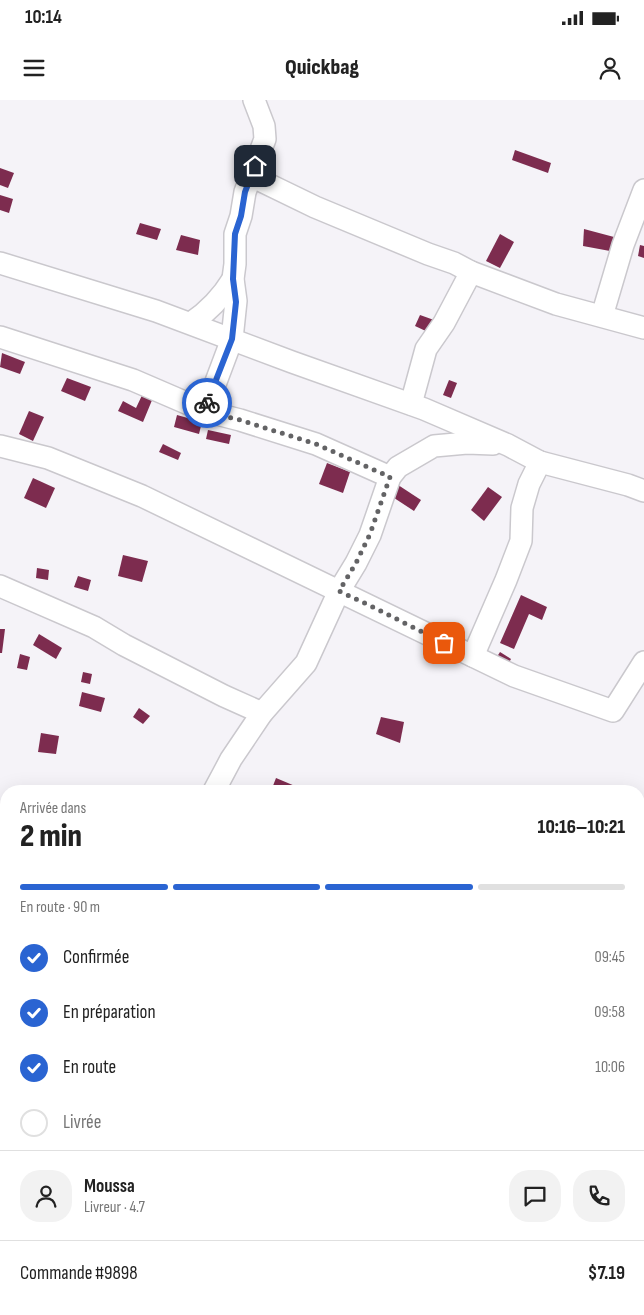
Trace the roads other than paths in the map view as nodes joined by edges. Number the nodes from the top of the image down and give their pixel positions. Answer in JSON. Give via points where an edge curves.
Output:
{"nodes":[{"id":1,"x":254,"y":100,"type":"edge"},
{"id":2,"x":250,"y":176,"type":"junction"},
{"id":3,"x":644,"y":190,"type":"edge"},
{"id":4,"x":0,"y":264,"type":"edge"},
{"id":5,"x":471,"y":272,"type":"junction"},
{"id":6,"x":233,"y":279,"type":"junction"},
{"id":7,"x":602,"y":316,"type":"junction"},
{"id":8,"x":191,"y":323,"type":"junction"},
{"id":9,"x":644,"y":328,"type":"edge"},
{"id":10,"x":0,"y":337,"type":"edge"},
{"id":11,"x":232,"y":339,"type":"junction"},
{"id":12,"x":411,"y":404,"type":"junction"},
{"id":13,"x":204,"y":411,"type":"junction"},
{"id":14,"x":508,"y":445,"type":"junction"},
{"id":15,"x":0,"y":446,"type":"edge"},
{"id":16,"x":540,"y":462,"type":"junction"},
{"id":17,"x":390,"y":477,"type":"junction"},
{"id":18,"x":644,"y":491,"type":"edge"},
{"id":19,"x":0,"y":586,"type":"edge"},
{"id":20,"x":339,"y":591,"type":"junction"},
{"id":21,"x":473,"y":656,"type":"junction"},
{"id":22,"x":644,"y":662,"type":"edge"},
{"id":23,"x":262,"y":713,"type":"junction"},
{"id":24,"x":217,"y":785,"type":"edge"}],
"edges":[{"from":1,"to":2,"type":"street","via":[[264,126],[265,139]]},
{"from":2,"to":5,"type":"street","via":[[315,207]]},
{"from":2,"to":6,"type":"street","via":[[235,234]]},
{"from":3,"to":7,"type":"street","via":[[622,245]]},
{"from":4,"to":8,"type":"street"},
{"from":5,"to":7,"type":"street","via":[[556,304]]},
{"from":5,"to":12,"type":"street","via":[[426,349]]},
{"from":6,"to":8,"type":"street","via":[[208,311]]},
{"from":6,"to":11,"type":"street","via":[[236,302]]},
{"from":7,"to":9,"type":"street"},
{"from":8,"to":11,"type":"street"},
{"from":10,"to":13,"type":"street","via":[[133,380]]},
{"from":11,"to":12,"type":"street"},
{"from":11,"to":13,"type":"street"},
{"from":12,"to":14,"type":"street"},
{"from":13,"to":17,"type":"street","via":[[316,444]]},
{"from":14,"to":16,"type":"street"},
{"from":14,"to":17,"type":"street","via":[[467,442],[434,446],[398,467]]},
{"from":15,"to":20,"type":"street","via":[[48,458],[151,500]]},
{"from":16,"to":18,"type":"street"},
{"from":16,"to":21,"type":"street","via":[[522,508],[522,541]]},
{"from":17,"to":20,"type":"street","via":[[370,534]]},
{"from":19,"to":23,"type":"street","via":[[94,627]]},
{"from":20,"to":21,"type":"street"},
{"from":20,"to":23,"type":"street","via":[[306,663]]},
{"from":21,"to":22,"type":"street","via":[[514,676],[612,711]]},
{"from":23,"to":24,"type":"street"}]}
